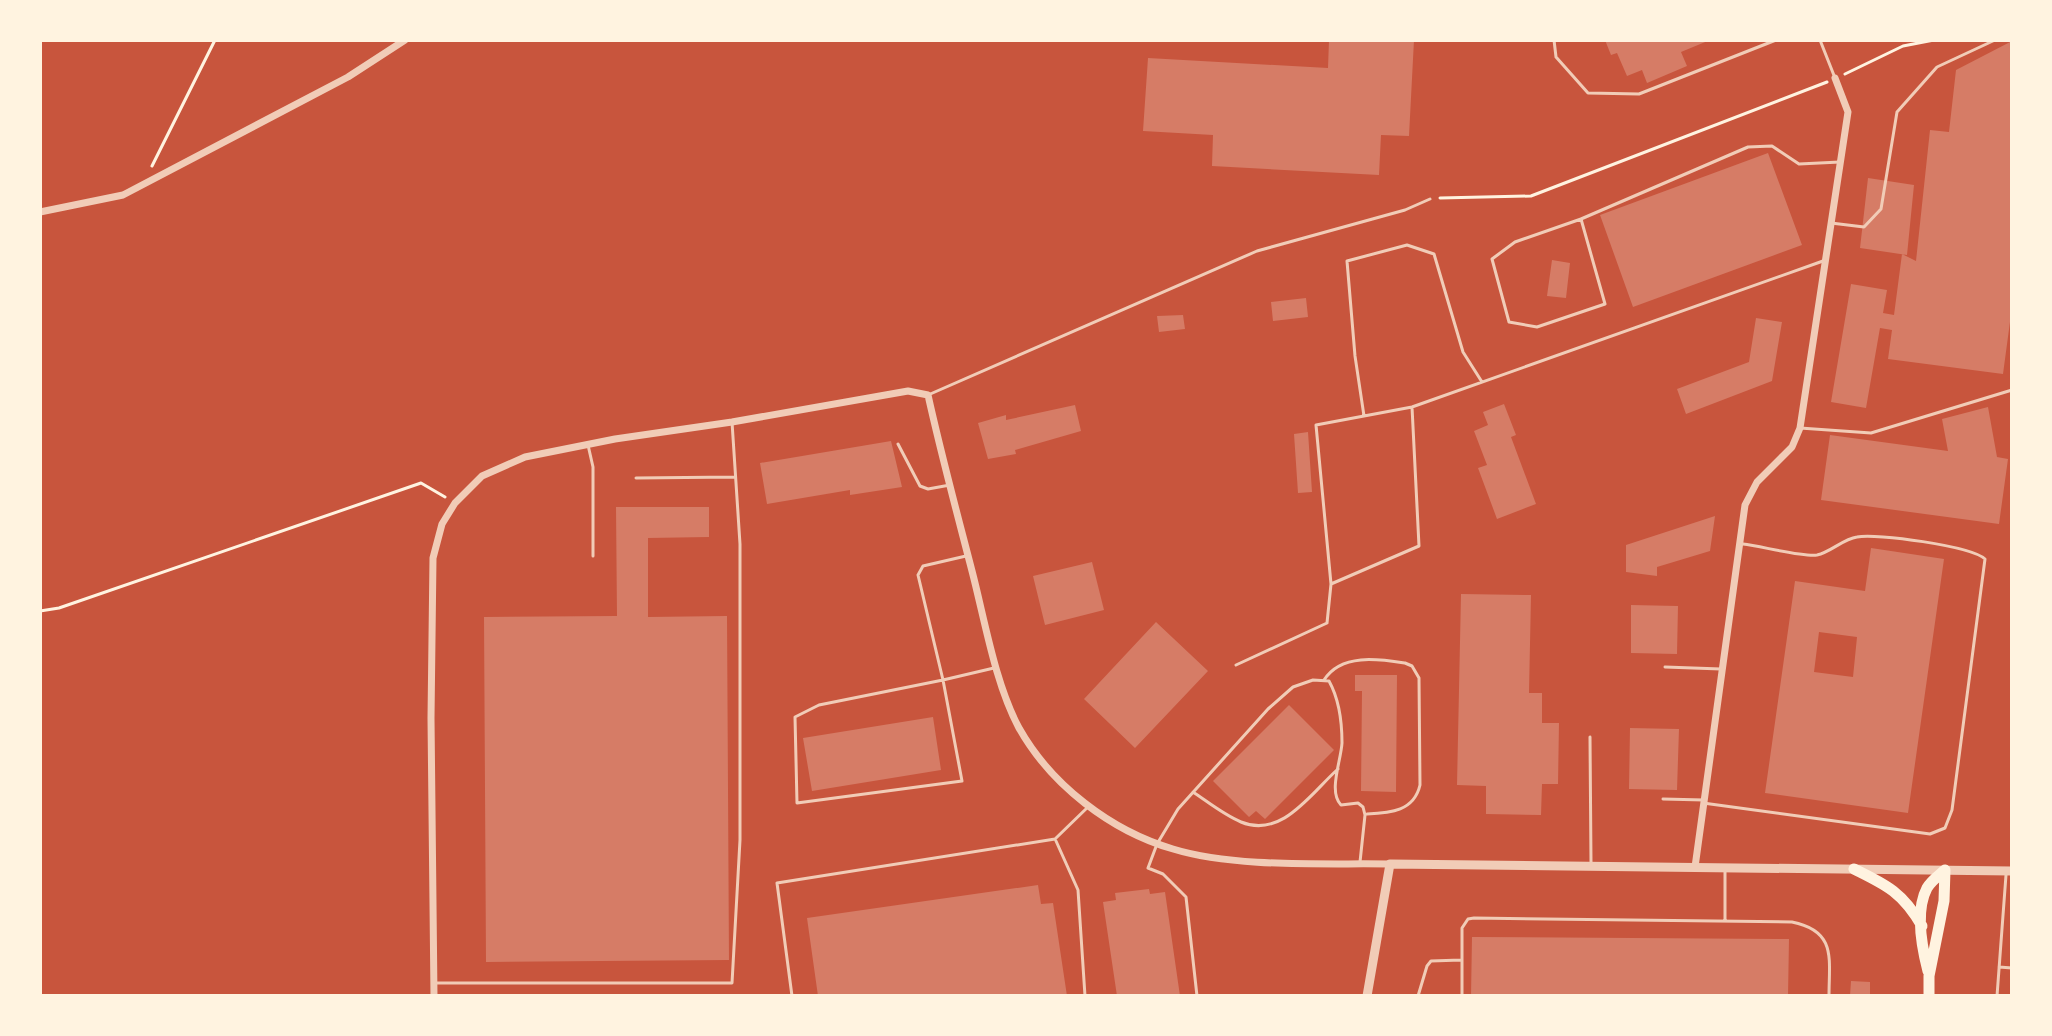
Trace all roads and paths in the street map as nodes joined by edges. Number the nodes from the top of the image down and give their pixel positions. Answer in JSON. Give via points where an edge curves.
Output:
{"nodes":[{"id":1,"x":215,"y":40,"type":"edge"},
{"id":2,"x":405,"y":40,"type":"edge"},
{"id":3,"x":1554,"y":40,"type":"edge"},
{"id":4,"x":1776,"y":40,"type":"edge"},
{"id":5,"x":1820,"y":40,"type":"edge"},
{"id":6,"x":1934,"y":40,"type":"edge"},
{"id":7,"x":1995,"y":40,"type":"edge"},
{"id":8,"x":1835,"y":78,"type":"junction"},
{"id":9,"x":1840,"y":162,"type":"junction"},
{"id":10,"x":144,"y":184,"type":"junction"},
{"id":11,"x":1430,"y":199,"type":"joint"},
{"id":12,"x":40,"y":212,"type":"edge"},
{"id":13,"x":1581,"y":219,"type":"junction"},
{"id":14,"x":1831,"y":223,"type":"junction"},
{"id":15,"x":1826,"y":260,"type":"junction"},
{"id":16,"x":1482,"y":382,"type":"junction"},
{"id":17,"x":2012,"y":390,"type":"edge"},
{"id":18,"x":928,"y":395,"type":"junction"},
{"id":19,"x":1412,"y":407,"type":"junction"},
{"id":20,"x":1364,"y":416,"type":"junction"},
{"id":21,"x":732,"y":422,"type":"junction"},
{"id":22,"x":1800,"y":428,"type":"junction"},
{"id":23,"x":898,"y":444,"type":"dead end"},
{"id":24,"x":588,"y":445,"type":"junction"},
{"id":25,"x":735,"y":477,"type":"junction"},
{"id":26,"x":636,"y":478,"type":"dead end"},
{"id":27,"x":950,"y":485,"type":"junction"},
{"id":28,"x":455,"y":503,"type":"junction"},
{"id":29,"x":1738,"y":543,"type":"junction"},
{"id":30,"x":968,"y":555,"type":"junction"},
{"id":31,"x":593,"y":556,"type":"dead end"},
{"id":32,"x":1331,"y":584,"type":"junction"},
{"id":33,"x":40,"y":611,"type":"edge"},
{"id":34,"x":1236,"y":665,"type":"dead end"},
{"id":35,"x":997,"y":667,"type":"junction"},
{"id":36,"x":1665,"y":667,"type":"dead end"},
{"id":37,"x":1721,"y":669,"type":"junction"},
{"id":38,"x":943,"y":680,"type":"junction"},
{"id":39,"x":1324,"y":680,"type":"junction"},
{"id":40,"x":1590,"y":737,"type":"dead end"},
{"id":41,"x":1338,"y":769,"type":"junction"},
{"id":42,"x":1193,"y":792,"type":"junction"},
{"id":43,"x":1663,"y":799,"type":"dead end"},
{"id":44,"x":1704,"y":802,"type":"junction"},
{"id":45,"x":1089,"y":806,"type":"junction"},
{"id":46,"x":1365,"y":815,"type":"junction"},
{"id":47,"x":1055,"y":839,"type":"junction"},
{"id":48,"x":1157,"y":844,"type":"junction"},
{"id":49,"x":1360,"y":864,"type":"junction"},
{"id":50,"x":1390,"y":864,"type":"junction"},
{"id":51,"x":1591,"y":866,"type":"junction"},
{"id":52,"x":1695,"y":867,"type":"junction"},
{"id":53,"x":1725,"y":867,"type":"junction"},
{"id":54,"x":1854,"y":869,"type":"junction"},
{"id":55,"x":1945,"y":870,"type":"junction"},
{"id":56,"x":2009,"y":871,"type":"edge"},
{"id":57,"x":2003,"y":918,"type":"junction"},
{"id":58,"x":2012,"y":919,"type":"edge"},
{"id":59,"x":1726,"y":921,"type":"junction"},
{"id":60,"x":1922,"y":927,"type":"junction"},
{"id":61,"x":1462,"y":960,"type":"junction"},
{"id":62,"x":1999,"y":967,"type":"junction"},
{"id":63,"x":2012,"y":968,"type":"edge"},
{"id":64,"x":1929,"y":976,"type":"junction"},
{"id":65,"x":434,"y":983,"type":"junction"},
{"id":66,"x":434,"y":996,"type":"edge"},
{"id":67,"x":792,"y":996,"type":"edge"},
{"id":68,"x":1085,"y":996,"type":"edge"},
{"id":69,"x":1197,"y":996,"type":"edge"},
{"id":70,"x":1367,"y":996,"type":"edge"},
{"id":71,"x":1418,"y":996,"type":"edge"},
{"id":72,"x":1462,"y":996,"type":"edge"},
{"id":73,"x":1829,"y":996,"type":"edge"},
{"id":74,"x":1929,"y":996,"type":"edge"},
{"id":75,"x":1997,"y":996,"type":"edge"}],
"edges":[{"from":1,"to":10,"type":"path"},
{"from":2,"to":10,"type":"street","via":[[348,77]]},
{"from":3,"to":4,"type":"lane","via":[[1556,57],[1588,93],[1639,94]]},
{"from":5,"to":8,"type":"lane"},
{"from":6,"to":8,"type":"path","via":[[1903,46]]},
{"from":7,"to":14,"type":"lane","via":[[1937,67],[1897,112],[1881,209],[1864,227]]},
{"from":8,"to":9,"type":"street","via":[[1848,112]]},
{"from":8,"to":11,"type":"path","via":[[1531,196]]},
{"from":9,"to":13,"type":"lane","via":[[1799,164],[1772,146],[1748,147]]},
{"from":9,"to":14,"type":"street"},
{"from":10,"to":12,"type":"street","via":[[123,195]]},
{"from":11,"to":18,"type":"lane","via":[[1257,251]]},
{"from":13,"to":13,"type":"lane","via":[[1605,304],[1537,327],[1509,322],[1492,259],[1515,242]]},
{"from":14,"to":15,"type":"street"},
{"from":15,"to":16,"type":"lane"},
{"from":15,"to":22,"type":"street"},
{"from":16,"to":19,"type":"lane"},
{"from":16,"to":20,"type":"lane","via":[[1463,352],[1434,254],[1407,245],[1347,261]]},
{"from":17,"to":22,"type":"lane","via":[[1871,433]]},
{"from":18,"to":21,"type":"street","via":[[908,391]]},
{"from":18,"to":27,"type":"street"},
{"from":19,"to":20,"type":"lane"},
{"from":19,"to":32,"type":"lane","via":[[1419,546]]},
{"from":20,"to":32,"type":"lane","via":[[1316,425]]},
{"from":21,"to":24,"type":"street"},
{"from":21,"to":25,"type":"lane"},
{"from":22,"to":29,"type":"street","via":[[1792,447],[1757,482],[1745,505]]},
{"from":23,"to":27,"type":"lane","via":[[920,486]]},
{"from":24,"to":28,"type":"street","via":[[525,457],[482,476]]},
{"from":24,"to":31,"type":"lane","via":[[593,467]]},
{"from":25,"to":26,"type":"lane"},
{"from":25,"to":65,"type":"lane","via":[[740,544],[740,825],[732,983]]},
{"from":27,"to":30,"type":"street"},
{"from":28,"to":33,"type":"path","via":[[421,483]]},
{"from":28,"to":65,"type":"street","via":[[442,524],[433,558]]},
{"from":29,"to":37,"type":"street"},
{"from":29,"to":44,"type":"lane","via":[[1818,555],[1866,535],[1963,549],[1982,555],[1986,564],[1952,810],[1945,828],[1930,834]]},
{"from":30,"to":35,"type":"street"},
{"from":30,"to":38,"type":"lane","via":[[923,566],[918,575]]},
{"from":32,"to":34,"type":"lane","via":[[1327,623]]},
{"from":35,"to":38,"type":"lane"},
{"from":35,"to":45,"type":"street","via":[[1019,728],[1052,772]]},
{"from":36,"to":37,"type":"lane"},
{"from":37,"to":44,"type":"street"},
{"from":38,"to":38,"type":"lane","via":[[962,781],[797,803],[795,717],[819,705]]},
{"from":39,"to":41,"type":"lane","via":[[1337,702]]},
{"from":39,"to":42,"type":"lane","via":[[1293,687]]},
{"from":39,"to":46,"type":"lane","via":[[1343,663],[1357,660],[1405,663],[1419,678],[1418,794],[1405,808]]},
{"from":40,"to":51,"type":"lane"},
{"from":41,"to":42,"type":"lane","via":[[1288,817],[1273,824],[1238,821]]},
{"from":41,"to":46,"type":"lane","via":[[1337,802],[1358,803]]},
{"from":42,"to":48,"type":"lane"},
{"from":43,"to":44,"type":"lane"},
{"from":44,"to":52,"type":"street"},
{"from":45,"to":47,"type":"lane"},
{"from":45,"to":48,"type":"street"},
{"from":46,"to":49,"type":"lane"},
{"from":47,"to":67,"type":"lane","via":[[777,883]]},
{"from":47,"to":68,"type":"lane","via":[[1078,890]]},
{"from":48,"to":49,"type":"street","via":[[1217,859]]},
{"from":48,"to":69,"type":"lane","via":[[1148,868],[1163,874],[1186,897]]},
{"from":49,"to":50,"type":"street"},
{"from":50,"to":51,"type":"street"},
{"from":50,"to":70,"type":"street"},
{"from":51,"to":52,"type":"street"},
{"from":52,"to":53,"type":"street"},
{"from":53,"to":54,"type":"street"},
{"from":53,"to":59,"type":"lane"},
{"from":54,"to":55,"type":"street"},
{"from":54,"to":60,"type":"highway","via":[[1895,891]]},
{"from":55,"to":56,"type":"street"},
{"from":55,"to":60,"type":"highway","via":[[1925,893]]},
{"from":55,"to":64,"type":"highway"},
{"from":56,"to":57,"type":"lane"},
{"from":57,"to":58,"type":"lane"},
{"from":57,"to":62,"type":"lane"},
{"from":59,"to":61,"type":"lane","via":[[1468,919],[1462,928]]},
{"from":59,"to":73,"type":"lane","via":[[1792,922],[1818,932],[1829,953]]},
{"from":60,"to":64,"type":"highway"},
{"from":61,"to":71,"type":"lane","via":[[1431,961]]},
{"from":61,"to":72,"type":"lane"},
{"from":62,"to":63,"type":"lane"},
{"from":62,"to":75,"type":"lane"},
{"from":64,"to":74,"type":"highway"},
{"from":65,"to":66,"type":"street"}]}
